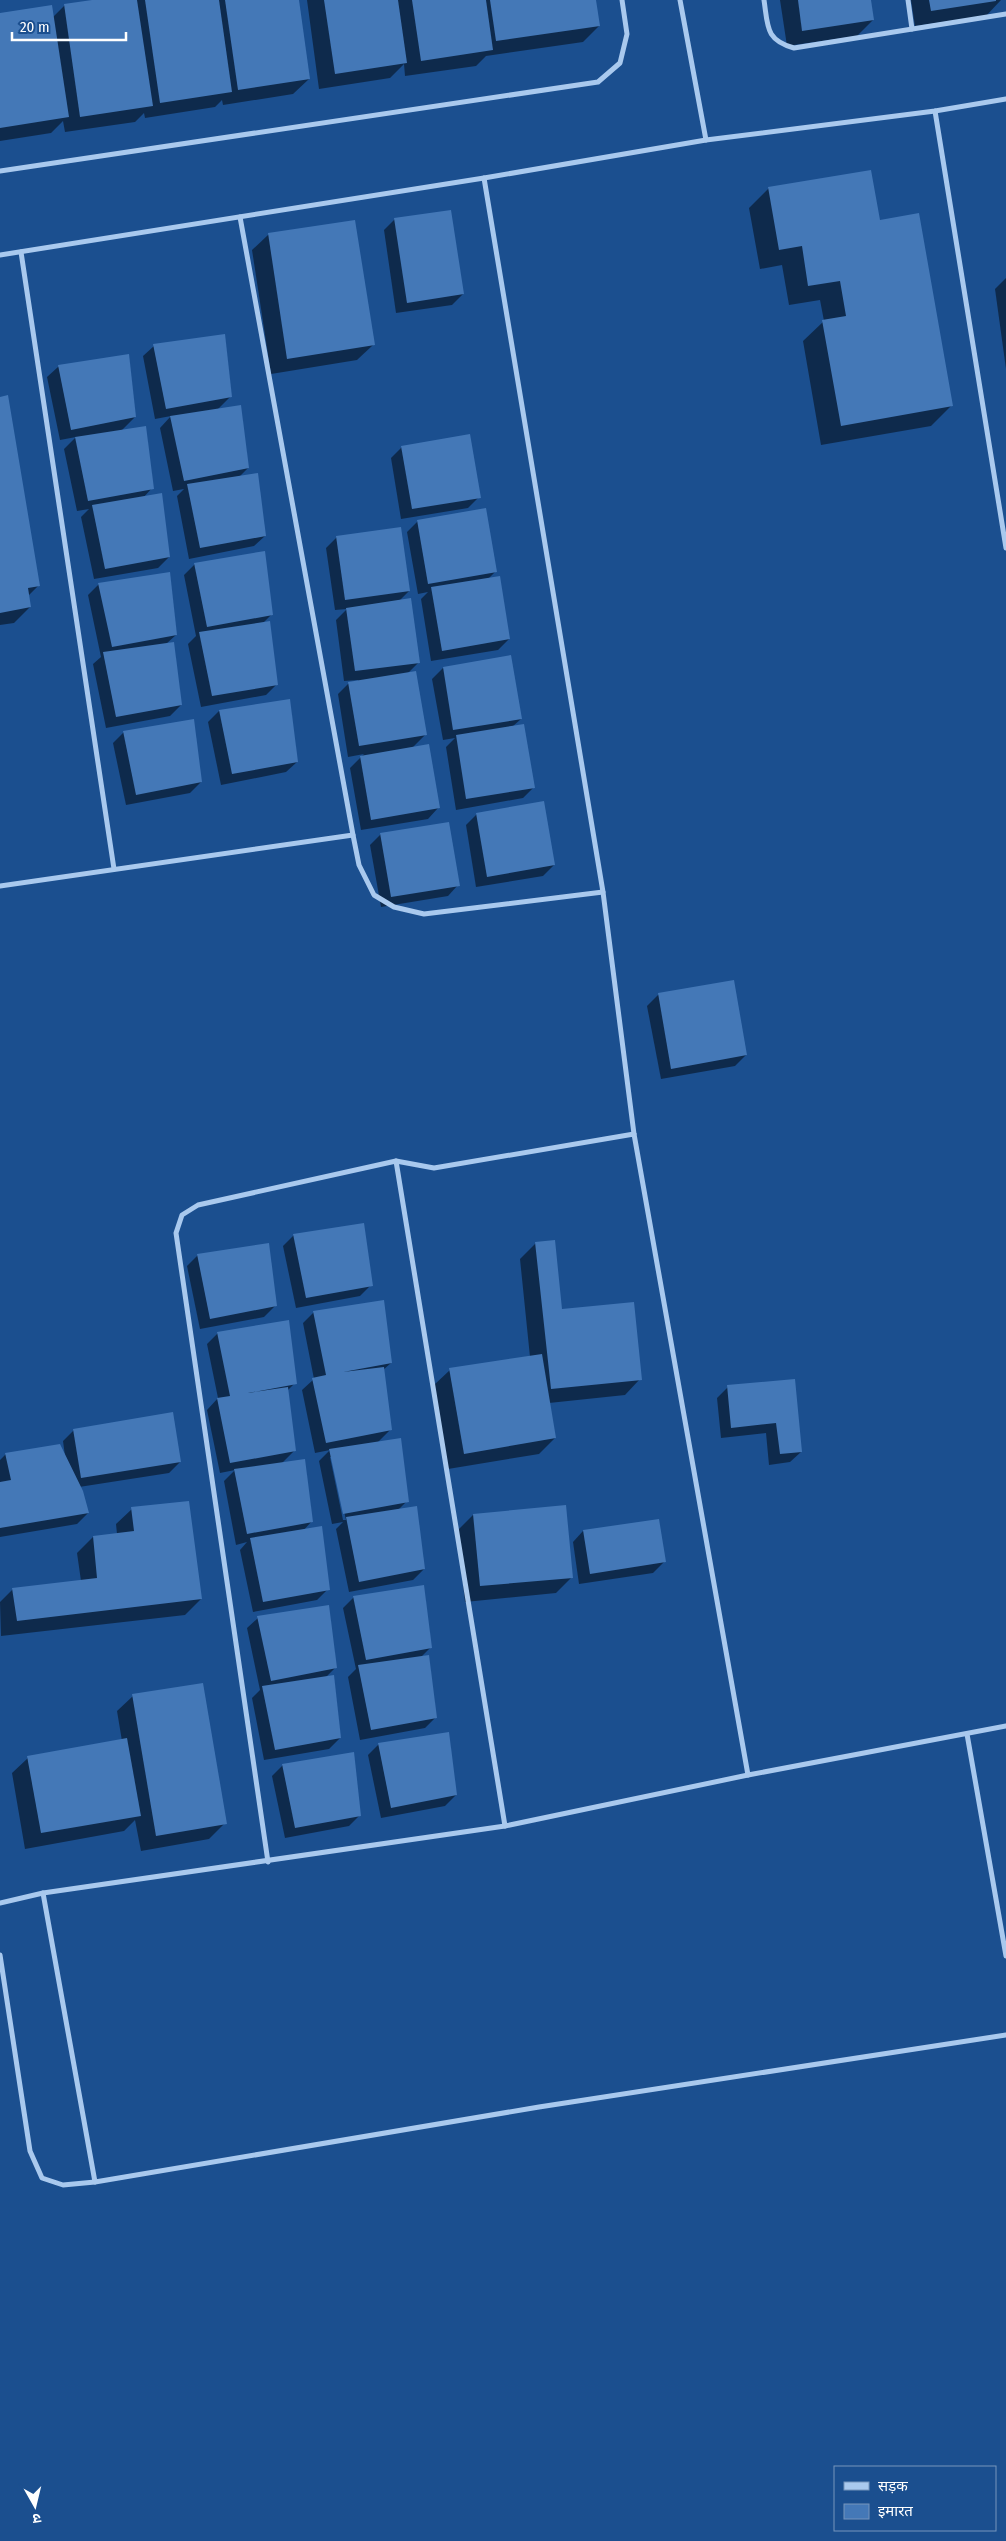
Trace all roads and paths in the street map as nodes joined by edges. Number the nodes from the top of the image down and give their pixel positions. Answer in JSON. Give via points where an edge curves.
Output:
{"nodes":[{"id":1,"x":622,"y":0,"type":"edge"},
{"id":2,"x":680,"y":0,"type":"edge"},
{"id":3,"x":764,"y":0,"type":"edge"},
{"id":4,"x":908,"y":0,"type":"edge"},
{"id":5,"x":1006,"y":14,"type":"edge"},
{"id":6,"x":912,"y":30,"type":"junction"},
{"id":7,"x":1006,"y":99,"type":"edge"},
{"id":8,"x":935,"y":111,"type":"junction"},
{"id":9,"x":706,"y":140,"type":"junction"},
{"id":10,"x":0,"y":171,"type":"edge"},
{"id":11,"x":484,"y":178,"type":"junction"},
{"id":12,"x":240,"y":218,"type":"junction"},
{"id":13,"x":20,"y":252,"type":"junction"},
{"id":14,"x":0,"y":255,"type":"edge"},
{"id":15,"x":1006,"y":548,"type":"edge"},
{"id":16,"x":353,"y":835,"type":"junction"},
{"id":17,"x":114,"y":869,"type":"junction"},
{"id":18,"x":0,"y":886,"type":"edge"},
{"id":19,"x":603,"y":892,"type":"junction"},
{"id":20,"x":634,"y":1134,"type":"junction"},
{"id":21,"x":396,"y":1161,"type":"junction"},
{"id":22,"x":1006,"y":1726,"type":"edge"},
{"id":23,"x":967,"y":1734,"type":"junction"},
{"id":24,"x":748,"y":1775,"type":"junction"},
{"id":25,"x":504,"y":1826,"type":"junction"},
{"id":26,"x":268,"y":1862,"type":"junction"},
{"id":27,"x":43,"y":1894,"type":"junction"},
{"id":28,"x":0,"y":1903,"type":"edge"},
{"id":29,"x":0,"y":1955,"type":"edge"},
{"id":30,"x":1006,"y":1956,"type":"edge"},
{"id":31,"x":2,"y":1990,"type":"edge"},
{"id":32,"x":1006,"y":2035,"type":"edge"},
{"id":33,"x":95,"y":2182,"type":"junction"}],
"edges":[{"from":1,"to":10,"type":"street","via":[[627,34],[620,64],[598,82]]},
{"from":2,"to":9,"type":"street"},
{"from":3,"to":6,"type":"street","via":[[769,32],[778,44],[794,48]]},
{"from":4,"to":6,"type":"street"},
{"from":5,"to":6,"type":"street"},
{"from":7,"to":8,"type":"street"},
{"from":8,"to":9,"type":"street"},
{"from":8,"to":15,"type":"street"},
{"from":9,"to":11,"type":"street"},
{"from":11,"to":12,"type":"street"},
{"from":11,"to":19,"type":"street"},
{"from":12,"to":13,"type":"street"},
{"from":12,"to":16,"type":"street"},
{"from":13,"to":14,"type":"street"},
{"from":13,"to":17,"type":"street"},
{"from":16,"to":17,"type":"street"},
{"from":16,"to":19,"type":"street","via":[[359,865],[374,895],[394,907],[424,914]]},
{"from":17,"to":18,"type":"street"},
{"from":19,"to":20,"type":"street"},
{"from":20,"to":21,"type":"street","via":[[434,1168]]},
{"from":20,"to":24,"type":"street"},
{"from":21,"to":25,"type":"street"},
{"from":21,"to":26,"type":"street","via":[[198,1205],[182,1215],[176,1233]]},
{"from":22,"to":23,"type":"street"},
{"from":23,"to":24,"type":"street"},
{"from":23,"to":30,"type":"street"},
{"from":24,"to":25,"type":"street"},
{"from":25,"to":26,"type":"street"},
{"from":26,"to":27,"type":"street"},
{"from":27,"to":28,"type":"street"},
{"from":27,"to":33,"type":"street"},
{"from":29,"to":31,"type":"street"},
{"from":31,"to":33,"type":"street","via":[[30,2151],[42,2178],[63,2185]]},
{"from":32,"to":33,"type":"street","via":[[539,2107]]}]}
